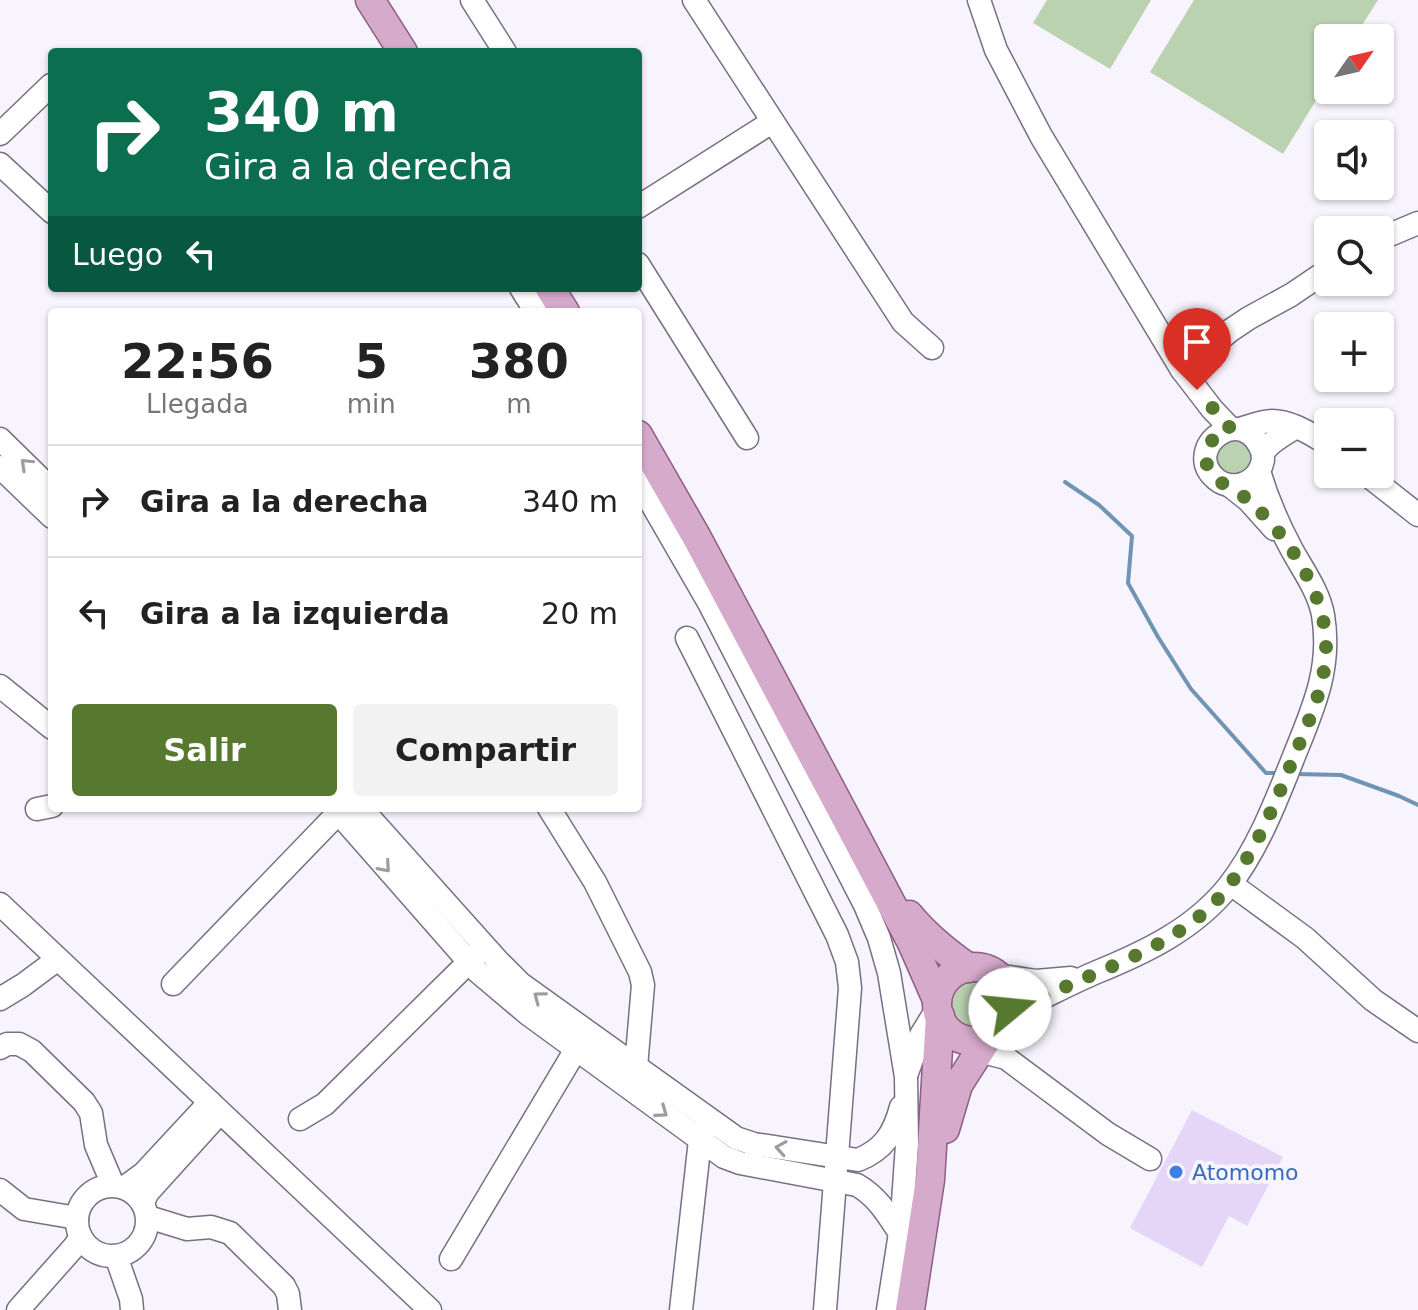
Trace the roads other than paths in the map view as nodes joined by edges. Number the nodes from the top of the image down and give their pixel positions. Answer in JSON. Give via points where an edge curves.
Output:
{"nodes":[{"id":1,"x":370,"y":0,"type":"edge"},
{"id":2,"x":472,"y":0,"type":"edge"},
{"id":3,"x":694,"y":0,"type":"edge"},
{"id":4,"x":979,"y":0,"type":"edge"},
{"id":5,"x":400,"y":48,"type":"edge"},
{"id":6,"x":502,"y":48,"type":"edge"},
{"id":7,"x":48,"y":88,"type":"edge"},
{"id":8,"x":772,"y":122,"type":"junction"},
{"id":9,"x":0,"y":134,"type":"edge"},
{"id":10,"x":0,"y":164,"type":"edge"},
{"id":11,"x":642,"y":204,"type":"edge"},
{"id":12,"x":48,"y":208,"type":"edge"},
{"id":13,"x":1418,"y":223,"type":"edge"},
{"id":14,"x":1394,"y":233,"type":"edge"},
{"id":15,"x":642,"y":270,"type":"edge"},
{"id":16,"x":1314,"y":279,"type":"edge"},
{"id":17,"x":932,"y":348,"type":"dead end"},
{"id":18,"x":1182,"y":370,"type":"junction"},
{"id":19,"x":1296,"y":427,"type":"junction"},
{"id":20,"x":1235,"y":429,"type":"junction"},
{"id":21,"x":1314,"y":437,"type":"edge"},
{"id":22,"x":747,"y":438,"type":"dead end"},
{"id":23,"x":0,"y":439,"type":"edge"},
{"id":24,"x":1209,"y":443,"type":"junction"},
{"id":25,"x":642,"y":444,"type":"edge"},
{"id":26,"x":1261,"y":462,"type":"junction"},
{"id":27,"x":0,"y":467,"type":"edge"},
{"id":28,"x":642,"y":485,"type":"edge"},
{"id":29,"x":1229,"y":485,"type":"junction"},
{"id":30,"x":48,"y":486,"type":"edge"},
{"id":31,"x":1384,"y":488,"type":"edge"},
{"id":32,"x":48,"y":513,"type":"edge"},
{"id":33,"x":1418,"y":515,"type":"edge"},
{"id":34,"x":687,"y":542,"type":"junction"},
{"id":35,"x":1291,"y":548,"type":"junction"},
{"id":36,"x":717,"y":597,"type":"junction"},
{"id":37,"x":687,"y":638,"type":"dead end"},
{"id":38,"x":0,"y":686,"type":"edge"},
{"id":39,"x":48,"y":725,"type":"edge"},
{"id":40,"x":336,"y":812,"type":"edge"},
{"id":41,"x":340,"y":812,"type":"edge"},
{"id":42,"x":364,"y":812,"type":"edge"},
{"id":43,"x":551,"y":812,"type":"edge"},
{"id":44,"x":876,"y":874,"type":"junction"},
{"id":45,"x":1231,"y":884,"type":"junction"},
{"id":46,"x":0,"y":904,"type":"edge"},
{"id":47,"x":477,"y":954,"type":"junction"},
{"id":48,"x":58,"y":959,"type":"junction"},
{"id":49,"x":982,"y":971,"type":"junction"},
{"id":50,"x":1096,"y":973,"type":"junction"},
{"id":51,"x":173,"y":984,"type":"dead end"},
{"id":52,"x":0,"y":999,"type":"edge"},
{"id":53,"x":938,"y":1008,"type":"junction"},
{"id":54,"x":1418,"y":1031,"type":"edge"},
{"id":55,"x":992,"y":1036,"type":"junction"},
{"id":56,"x":581,"y":1041,"type":"junction"},
{"id":57,"x":0,"y":1048,"type":"edge"},
{"id":58,"x":632,"y":1077,"type":"junction"},
{"id":59,"x":906,"y":1077,"type":"junction"},
{"id":60,"x":215,"y":1107,"type":"junction"},
{"id":61,"x":300,"y":1119,"type":"dead end"},
{"id":62,"x":705,"y":1130,"type":"junction"},
{"id":63,"x":836,"y":1157,"type":"junction"},
{"id":64,"x":1150,"y":1159,"type":"dead end"},
{"id":65,"x":834,"y":1180,"type":"junction"},
{"id":66,"x":930,"y":1180,"type":"junction"},
{"id":67,"x":119,"y":1186,"type":"junction"},
{"id":68,"x":0,"y":1190,"type":"edge"},
{"id":69,"x":145,"y":1209,"type":"junction"},
{"id":70,"x":900,"y":1233,"type":"junction"},
{"id":71,"x":92,"y":1240,"type":"junction"},
{"id":72,"x":451,"y":1259,"type":"dead end"},
{"id":73,"x":917,"y":1259,"type":"junction"},
{"id":74,"x":420,"y":1307,"type":"edge"},
{"id":75,"x":18,"y":1310,"type":"edge"},
{"id":76,"x":34,"y":1310,"type":"edge"},
{"id":77,"x":132,"y":1310,"type":"edge"},
{"id":78,"x":290,"y":1310,"type":"edge"},
{"id":79,"x":681,"y":1310,"type":"edge"},
{"id":80,"x":825,"y":1310,"type":"edge"},
{"id":81,"x":888,"y":1310,"type":"edge"},
{"id":82,"x":910,"y":1310,"type":"edge"}],
"edges":[{"from":1,"to":5,"type":"main road"},
{"from":2,"to":6,"type":"street"},
{"from":3,"to":8,"type":"street"},
{"from":4,"to":18,"type":"street","via":[[996,50],[1041,136]]},
{"from":7,"to":9,"type":"street"},
{"from":8,"to":11,"type":"street"},
{"from":8,"to":17,"type":"street","via":[[903,322]]},
{"from":10,"to":12,"type":"street"},
{"from":13,"to":14,"type":"street"},
{"from":15,"to":22,"type":"street"},
{"from":16,"to":18,"type":"street","via":[[1240,324]]},
{"from":18,"to":20,"type":"street"},
{"from":18,"to":24,"type":"street"},
{"from":19,"to":20,"type":"street","via":[[1271,421]]},
{"from":19,"to":21,"type":"street"},
{"from":19,"to":26,"type":"street","via":[[1279,437]]},
{"from":20,"to":24,"type":"street","via":[[1222,431]]},
{"from":20,"to":26,"type":"street","via":[[1255,437]]},
{"from":30,"to":23,"type":"street","one_way":true},
{"from":24,"to":29,"type":"street","via":[[1209,469]]},
{"from":25,"to":34,"type":"main road"},
{"from":26,"to":29,"type":"street","via":[[1254,478]]},
{"from":26,"to":35,"type":"street","via":[[1268,499]]},
{"from":27,"to":32,"type":"street"},
{"from":28,"to":34,"type":"street"},
{"from":29,"to":35,"type":"street"},
{"from":31,"to":33,"type":"street"},
{"from":34,"to":36,"type":"main road"},
{"from":35,"to":45,"type":"street","via":[[1323,611],[1325,664],[1318,696],[1273,808]]},
{"from":36,"to":44,"type":"main road"},
{"from":36,"to":59,"type":"street","via":[[879,938]]},
{"from":37,"to":63,"type":"street","via":[[847,962],[850,988]]},
{"from":38,"to":39,"type":"street"},
{"from":40,"to":51,"type":"street"},
{"from":41,"to":47,"type":"street","one_way":true},
{"from":42,"to":47,"type":"street"},
{"from":43,"to":58,"type":"street","via":[[595,882],[640,972]]},
{"from":44,"to":49,"type":"main road","via":[[939,947]]},
{"from":44,"to":53,"type":"main road"},
{"from":45,"to":50,"type":"street","via":[[1172,936]]},
{"from":45,"to":54,"type":"street"},
{"from":46,"to":48,"type":"street"},
{"from":47,"to":56,"type":"street","via":[[521,984]]},
{"from":47,"to":61,"type":"street","via":[[325,1104]]},
{"from":48,"to":52,"type":"street"},
{"from":48,"to":60,"type":"street"},
{"from":49,"to":50,"type":"street","via":[[1036,981]]},
{"from":49,"to":53,"type":"main road","via":[[951,975],[940,990]]},
{"from":49,"to":55,"type":"main road","via":[[1008,990],[1010,1009]]},
{"from":50,"to":55,"type":"street","via":[[1025,1006]]},
{"from":53,"to":55,"type":"main road","via":[[945,1027],[960,1038],[979,1041]]},
{"from":53,"to":59,"type":"street","via":[[921,1035]]},
{"from":53,"to":66,"type":"main road"},
{"from":55,"to":64,"type":"street","via":[[1006,1058]]},
{"from":55,"to":66,"type":"main road","via":[[958,1085]]},
{"from":56,"to":58,"type":"street"},
{"from":56,"to":72,"type":"street"},
{"from":57,"to":67,"type":"street","via":[[19,1044],[32,1051],[84,1102],[96,1145]]},
{"from":58,"to":62,"type":"street"},
{"from":59,"to":63,"type":"street","via":[[887,1141],[858,1160]]},
{"from":59,"to":70,"type":"street"},
{"from":60,"to":67,"type":"street","via":[[144,1173]]},
{"from":60,"to":69,"type":"street","via":[[148,1192]]},
{"from":60,"to":74,"type":"street"},
{"from":63,"to":62,"type":"street","one_way":true},
{"from":62,"to":65,"type":"street","via":[[724,1157]]},
{"from":62,"to":79,"type":"street"},
{"from":63,"to":65,"type":"street"},
{"from":65,"to":70,"type":"street","via":[[870,1192]]},
{"from":65,"to":80,"type":"street"},
{"from":66,"to":73,"type":"main road"},
{"from":67,"to":69,"type":"street","via":[[135,1193]]},
{"from":67,"to":71,"type":"street","via":[[102,1187],[85,1198]]},
{"from":68,"to":71,"type":"street","via":[[24,1209]]},
{"from":69,"to":71,"type":"street","via":[[148,1226],[133,1250]]},
{"from":69,"to":78,"type":"street","via":[[187,1229],[211,1227],[230,1233],[284,1286]]},
{"from":70,"to":73,"type":"street"},
{"from":70,"to":81,"type":"street"},
{"from":71,"to":75,"type":"street","via":[[74,1247]]},
{"from":71,"to":76,"type":"street"},
{"from":71,"to":77,"type":"street","via":[[131,1299]]},
{"from":73,"to":82,"type":"main road"}]}
